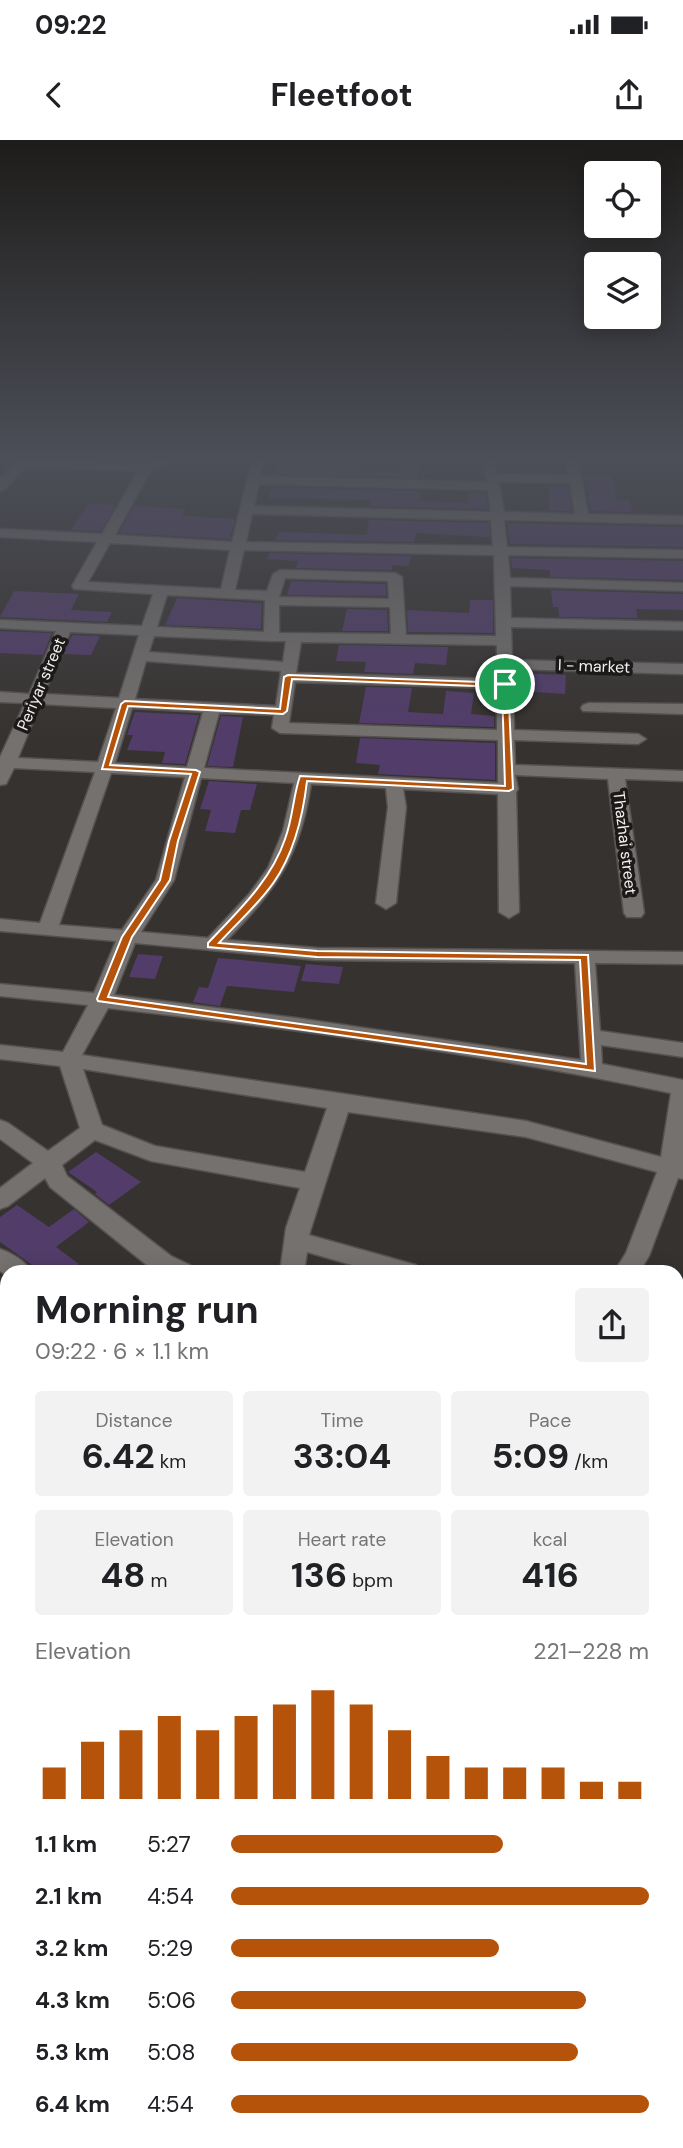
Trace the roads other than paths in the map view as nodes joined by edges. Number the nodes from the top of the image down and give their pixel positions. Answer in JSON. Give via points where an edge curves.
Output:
{"nodes":[{"id":1,"x":98,"y":553,"type":"edge"},
{"id":2,"x":236,"y":553,"type":"edge"},
{"id":3,"x":501,"y":553,"type":"edge"},
{"id":4,"x":605,"y":553,"type":"edge"},
{"id":5,"x":683,"y":554,"type":"edge"},
{"id":6,"x":503,"y":582,"type":"junction"},
{"id":7,"x":683,"y":587,"type":"edge"},
{"id":8,"x":161,"y":590,"type":"junction"},
{"id":9,"x":227,"y":594,"type":"junction"},
{"id":10,"x":272,"y":599,"type":"junction"},
{"id":11,"x":397,"y":603,"type":"junction"},
{"id":12,"x":504,"y":622,"type":"junction"},
{"id":13,"x":0,"y":624,"type":"edge"},
{"id":14,"x":65,"y":626,"type":"junction"},
{"id":15,"x":683,"y":626,"type":"edge"},
{"id":16,"x":148,"y":632,"type":"junction"},
{"id":17,"x":271,"y":637,"type":"junction"},
{"id":18,"x":294,"y":637,"type":"junction"},
{"id":19,"x":400,"y":639,"type":"junction"},
{"id":20,"x":505,"y":641,"type":"junction"},
{"id":21,"x":140,"y":656,"type":"junction"},
{"id":22,"x":505,"y":664,"type":"junction"},
{"id":23,"x":683,"y":669,"type":"edge"},
{"id":24,"x":289,"y":672,"type":"junction"},
{"id":25,"x":505,"y":684,"type":"junction"},
{"id":26,"x":0,"y":697,"type":"edge"},
{"id":27,"x":34,"y":699,"type":"junction"},
{"id":28,"x":125,"y":704,"type":"junction"},
{"id":29,"x":212,"y":708,"type":"junction"},
{"id":30,"x":589,"y":708,"type":"dead end"},
{"id":31,"x":683,"y":709,"type":"edge"},
{"id":32,"x":283,"y":711,"type":"junction"},
{"id":33,"x":507,"y":737,"type":"junction"},
{"id":34,"x":638,"y":739,"type":"dead end"},
{"id":35,"x":4,"y":762,"type":"edge"},
{"id":36,"x":105,"y":767,"type":"junction"},
{"id":37,"x":196,"y":772,"type":"junction"},
{"id":38,"x":616,"y":773,"type":"junction"},
{"id":39,"x":683,"y":776,"type":"edge"},
{"id":40,"x":303,"y":778,"type":"junction"},
{"id":41,"x":509,"y":779,"type":"junction"},
{"id":42,"x":0,"y":780,"type":"edge"},
{"id":43,"x":394,"y":783,"type":"junction"},
{"id":44,"x":386,"y":904,"type":"dead end"},
{"id":45,"x":509,"y":912,"type":"dead end"},
{"id":46,"x":634,"y":913,"type":"dead end"},
{"id":47,"x":0,"y":925,"type":"edge"},
{"id":48,"x":47,"y":930,"type":"junction"},
{"id":49,"x":127,"y":937,"type":"junction"},
{"id":50,"x":212,"y":945,"type":"junction"},
{"id":51,"x":585,"y":957,"type":"junction"},
{"id":52,"x":683,"y":958,"type":"edge"},
{"id":53,"x":0,"y":990,"type":"edge"},
{"id":54,"x":102,"y":999,"type":"junction"},
{"id":55,"x":590,"y":1036,"type":"junction"},
{"id":56,"x":683,"y":1050,"type":"edge"},
{"id":57,"x":0,"y":1052,"type":"edge"},
{"id":58,"x":69,"y":1060,"type":"junction"},
{"id":59,"x":592,"y":1069,"type":"junction"},
{"id":60,"x":683,"y":1087,"type":"edge"},
{"id":61,"x":340,"y":1103,"type":"junction"},
{"id":62,"x":0,"y":1128,"type":"edge"},
{"id":63,"x":92,"y":1130,"type":"junction"},
{"id":64,"x":50,"y":1164,"type":"junction"},
{"id":65,"x":677,"y":1169,"type":"edge"},
{"id":66,"x":313,"y":1182,"type":"junction"},
{"id":67,"x":0,"y":1200,"type":"edge"},
{"id":68,"x":296,"y":1240,"type":"junction"},
{"id":69,"x":166,"y":1265,"type":"edge"},
{"id":70,"x":293,"y":1265,"type":"edge"},
{"id":71,"x":383,"y":1265,"type":"edge"},
{"id":72,"x":631,"y":1265,"type":"edge"}],
"edges":[{"from":1,"to":8,"type":"street","via":[[79,586]]},
{"from":2,"to":9,"type":"street"},
{"from":3,"to":6,"type":"street"},
{"from":4,"to":5,"type":"street"},
{"from":6,"to":7,"type":"street"},
{"from":6,"to":12,"type":"street"},
{"from":8,"to":9,"type":"street"},
{"from":8,"to":16,"type":"street"},
{"from":9,"to":10,"type":"street"},
{"from":10,"to":11,"type":"street"},
{"from":10,"to":11,"type":"street","via":[[280,574],[395,577]]},
{"from":10,"to":17,"type":"street"},
{"from":11,"to":19,"type":"street"},
{"from":12,"to":15,"type":"street"},
{"from":12,"to":20,"type":"street"},
{"from":13,"to":14,"type":"street","name":"Periyar street"},
{"from":14,"to":16,"type":"street"},
{"from":14,"to":27,"type":"street","name":"Periyar street"},
{"from":16,"to":17,"type":"street"},
{"from":16,"to":21,"type":"street"},
{"from":17,"to":18,"type":"street"},
{"from":18,"to":19,"type":"street"},
{"from":18,"to":24,"type":"street"},
{"from":19,"to":20,"type":"street"},
{"from":20,"to":22,"type":"street"},
{"from":21,"to":24,"type":"street"},
{"from":21,"to":28,"type":"street"},
{"from":22,"to":23,"type":"street","name":"I - market"},
{"from":22,"to":25,"type":"street"},
{"from":24,"to":25,"type":"street"},
{"from":24,"to":32,"type":"street"},
{"from":25,"to":33,"type":"street"},
{"from":26,"to":27,"type":"street"},
{"from":27,"to":28,"type":"street"},
{"from":27,"to":35,"type":"street","name":"Periyar street"},
{"from":28,"to":29,"type":"street"},
{"from":28,"to":36,"type":"street"},
{"from":29,"to":32,"type":"street"},
{"from":29,"to":37,"type":"street"},
{"from":30,"to":31,"type":"street"},
{"from":32,"to":33,"type":"street","via":[[280,728]]},
{"from":33,"to":34,"type":"street"},
{"from":33,"to":41,"type":"street"},
{"from":35,"to":36,"type":"street"},
{"from":35,"to":42,"type":"street"},
{"from":36,"to":37,"type":"street"},
{"from":36,"to":48,"type":"street"},
{"from":37,"to":40,"type":"street"},
{"from":37,"to":49,"type":"street","via":[[165,880]]},
{"from":38,"to":39,"type":"street"},
{"from":38,"to":41,"type":"street"},
{"from":38,"to":46,"type":"street","name":"Thazhai street"},
{"from":40,"to":43,"type":"street"},
{"from":40,"to":50,"type":"street","via":[[299,811],[270,881]]},
{"from":41,"to":43,"type":"street"},
{"from":41,"to":45,"type":"street"},
{"from":43,"to":44,"type":"street","via":[[397,807]]},
{"from":47,"to":48,"type":"street"},
{"from":48,"to":49,"type":"street"},
{"from":49,"to":50,"type":"street"},
{"from":49,"to":54,"type":"street"},
{"from":50,"to":51,"type":"street","via":[[317,954]]},
{"from":51,"to":52,"type":"street"},
{"from":51,"to":55,"type":"street"},
{"from":53,"to":54,"type":"street"},
{"from":54,"to":58,"type":"street"},
{"from":54,"to":59,"type":"street"},
{"from":55,"to":56,"type":"street"},
{"from":55,"to":59,"type":"street"},
{"from":57,"to":58,"type":"street"},
{"from":58,"to":61,"type":"street"},
{"from":58,"to":63,"type":"street"},
{"from":59,"to":60,"type":"street"},
{"from":60,"to":65,"type":"street"},
{"from":61,"to":65,"type":"street","via":[[526,1129]]},
{"from":61,"to":66,"type":"street"},
{"from":62,"to":64,"type":"street"},
{"from":63,"to":64,"type":"street"},
{"from":63,"to":66,"type":"street","via":[[151,1153]]},
{"from":64,"to":67,"type":"street"},
{"from":64,"to":69,"type":"street","via":[[58,1181]]},
{"from":65,"to":72,"type":"street"},
{"from":66,"to":68,"type":"street"},
{"from":68,"to":70,"type":"street"},
{"from":68,"to":71,"type":"street"}]}
